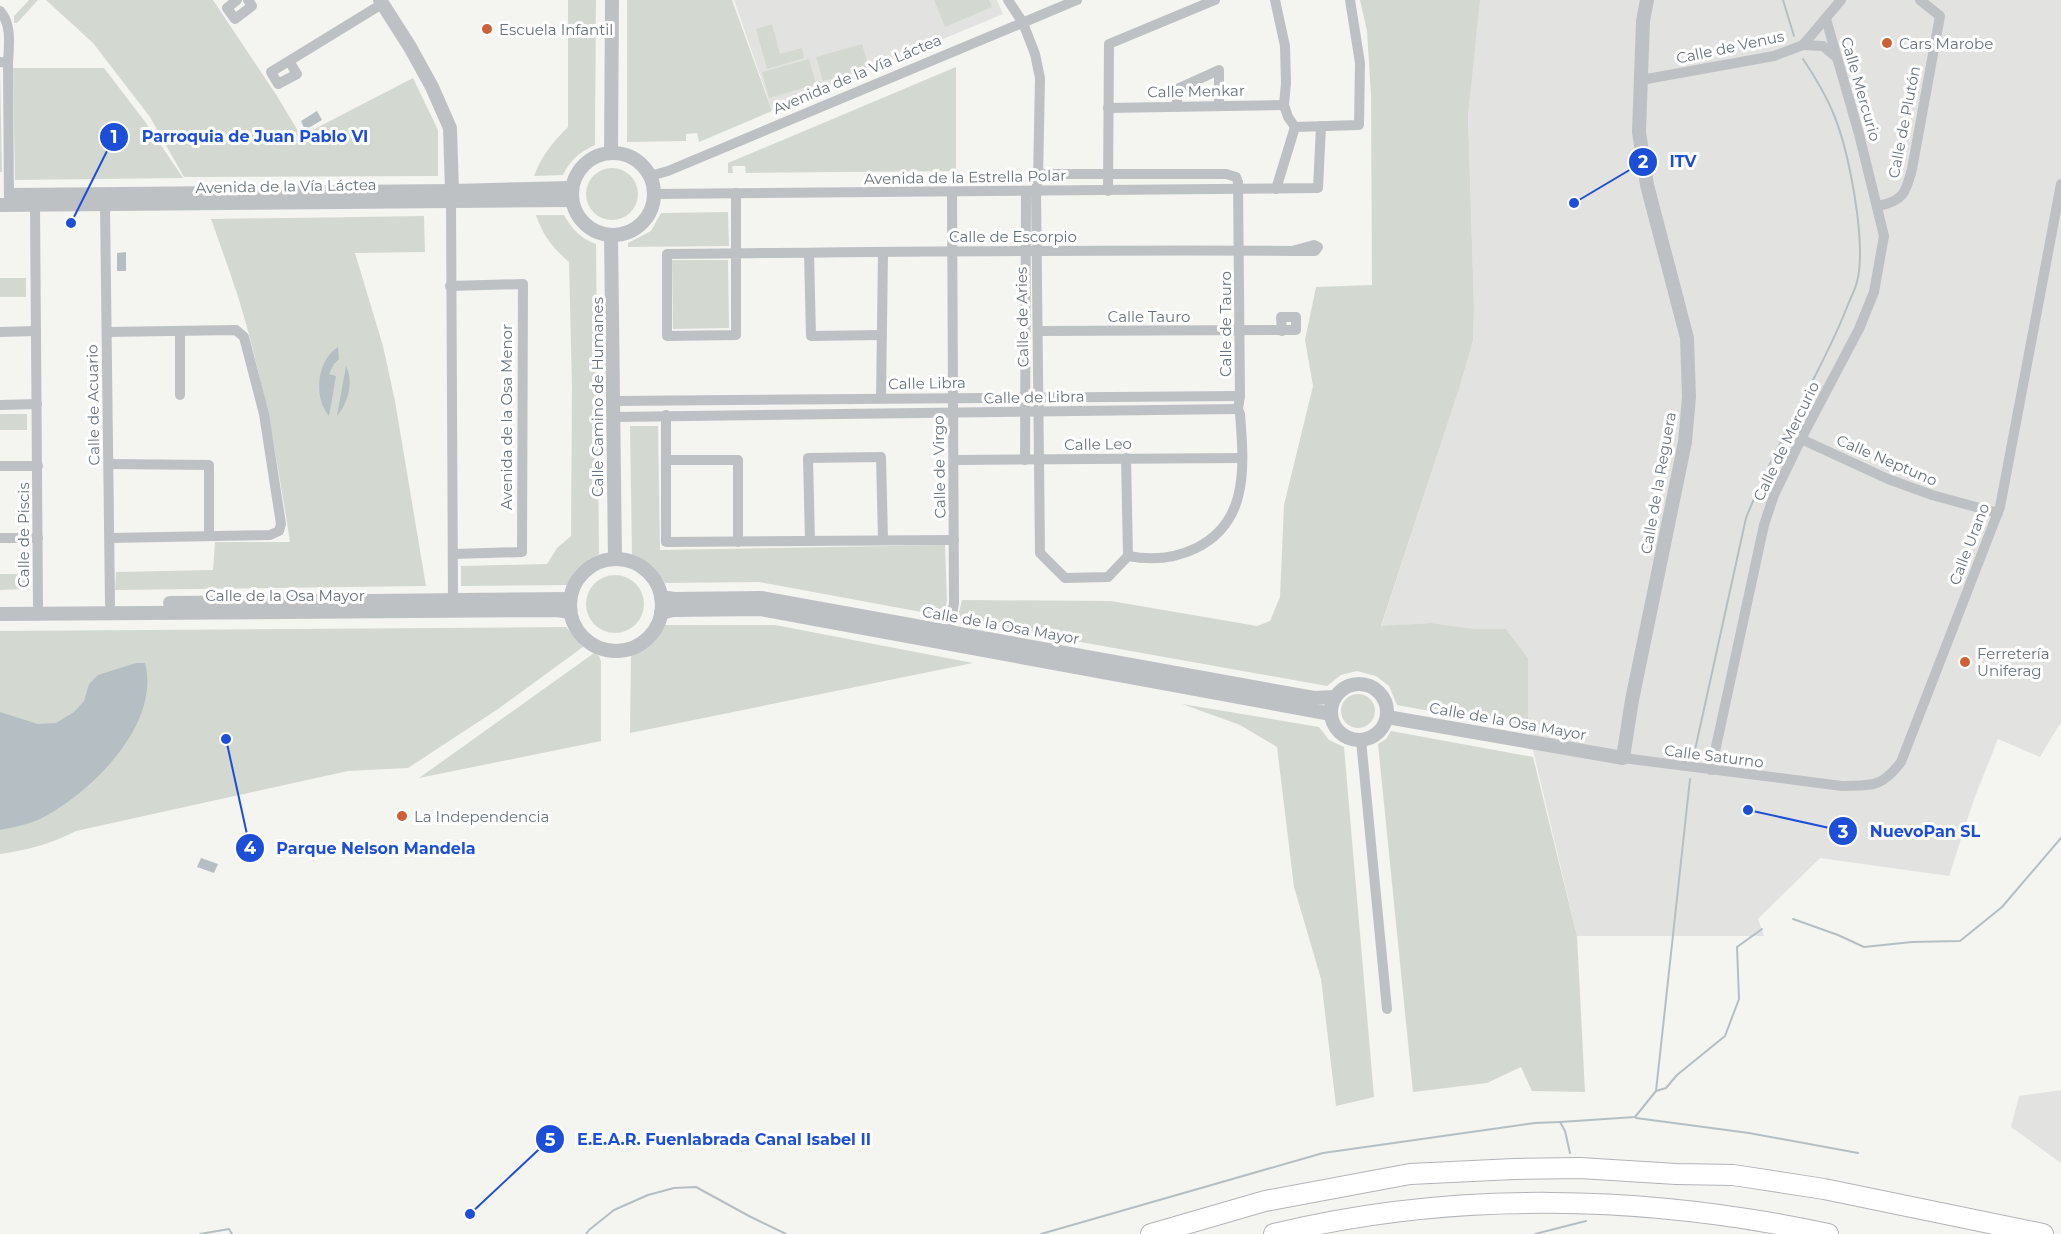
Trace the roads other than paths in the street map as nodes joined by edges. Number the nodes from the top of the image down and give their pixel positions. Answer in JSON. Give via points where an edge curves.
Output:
{"nodes":[{"id":1,"x":237,"y":0,"type":"edge"},
{"id":2,"x":248,"y":0,"type":"edge"},
{"id":3,"x":612,"y":0,"type":"edge"},
{"id":4,"x":1008,"y":0,"type":"edge"},
{"id":5,"x":1077,"y":0,"type":"edge"},
{"id":6,"x":1215,"y":0,"type":"edge"},
{"id":7,"x":1275,"y":0,"type":"edge"},
{"id":8,"x":1350,"y":0,"type":"edge"},
{"id":9,"x":1647,"y":0,"type":"edge"},
{"id":10,"x":1841,"y":0,"type":"edge"},
{"id":11,"x":1920,"y":0,"type":"edge"},
{"id":12,"x":381,"y":2,"type":"edge"},
{"id":13,"x":0,"y":11,"type":"edge"},
{"id":14,"x":1826,"y":19,"type":"junction"},
{"id":15,"x":1023,"y":23,"type":"junction"},
{"id":16,"x":1803,"y":45,"type":"junction"},
{"id":17,"x":1837,"y":58,"type":"junction"},
{"id":18,"x":289,"y":61,"type":"dead end"},
{"id":19,"x":4,"y":62,"type":"edge"},
{"id":20,"x":1641,"y":80,"type":"junction"},
{"id":21,"x":1284,"y":105,"type":"junction"},
{"id":22,"x":1219,"y":106,"type":"junction"},
{"id":23,"x":1177,"y":107,"type":"junction"},
{"id":24,"x":1108,"y":108,"type":"junction"},
{"id":25,"x":1321,"y":126,"type":"junction"},
{"id":26,"x":1295,"y":127,"type":"junction"},
{"id":27,"x":611,"y":152,"type":"junction"},
{"id":28,"x":1038,"y":174,"type":"junction"},
{"id":29,"x":1108,"y":174,"type":"junction"},
{"id":30,"x":650,"y":176,"type":"junction"},
{"id":31,"x":2061,"y":184,"type":"edge"},
{"id":32,"x":1239,"y":189,"type":"junction"},
{"id":33,"x":1276,"y":189,"type":"junction"},
{"id":34,"x":1031,"y":191,"type":"junction"},
{"id":35,"x":1108,"y":191,"type":"junction"},
{"id":36,"x":952,"y":192,"type":"junction"},
{"id":37,"x":736,"y":193,"type":"junction"},
{"id":38,"x":571,"y":194,"type":"junction"},
{"id":39,"x":654,"y":194,"type":"junction"},
{"id":40,"x":451,"y":196,"type":"junction"},
{"id":41,"x":4,"y":200,"type":"edge"},
{"id":42,"x":35,"y":205,"type":"junction"},
{"id":43,"x":105,"y":205,"type":"junction"},
{"id":44,"x":1878,"y":206,"type":"junction"},
{"id":45,"x":611,"y":235,"type":"junction"},
{"id":46,"x":1884,"y":236,"type":"joint"},
{"id":47,"x":1239,"y":250,"type":"junction"},
{"id":48,"x":952,"y":251,"type":"junction"},
{"id":49,"x":1031,"y":251,"type":"junction"},
{"id":50,"x":1292,"y":251,"type":"dead end"},
{"id":51,"x":883,"y":252,"type":"junction"},
{"id":52,"x":809,"y":253,"type":"junction"},
{"id":53,"x":735,"y":254,"type":"junction"},
{"id":54,"x":450,"y":286,"type":"junction"},
{"id":55,"x":1296,"y":330,"type":"dead end"},
{"id":56,"x":180,"y":331,"type":"junction"},
{"id":57,"x":1038,"y":331,"type":"junction"},
{"id":58,"x":1240,"y":331,"type":"junction"},
{"id":59,"x":0,"y":332,"type":"edge"},
{"id":60,"x":36,"y":332,"type":"junction"},
{"id":61,"x":107,"y":332,"type":"junction"},
{"id":62,"x":881,"y":335,"type":"junction"},
{"id":63,"x":180,"y":394,"type":"dead end"},
{"id":64,"x":1240,"y":396,"type":"junction"},
{"id":65,"x":881,"y":398,"type":"junction"},
{"id":66,"x":953,"y":398,"type":"junction"},
{"id":67,"x":1032,"y":398,"type":"junction"},
{"id":68,"x":614,"y":401,"type":"junction"},
{"id":69,"x":37,"y":404,"type":"junction"},
{"id":70,"x":0,"y":405,"type":"edge"},
{"id":71,"x":1238,"y":409,"type":"junction"},
{"id":72,"x":1025,"y":412,"type":"junction"},
{"id":73,"x":1038,"y":412,"type":"junction"},
{"id":74,"x":953,"y":413,"type":"junction"},
{"id":75,"x":666,"y":415,"type":"junction"},
{"id":76,"x":614,"y":417,"type":"junction"},
{"id":77,"x":1801,"y":439,"type":"junction"},
{"id":78,"x":1126,"y":458,"type":"junction"},
{"id":79,"x":1242,"y":458,"type":"junction"},
{"id":80,"x":666,"y":460,"type":"junction"},
{"id":81,"x":954,"y":460,"type":"junction"},
{"id":82,"x":1025,"y":460,"type":"junction"},
{"id":83,"x":1039,"y":460,"type":"junction"},
{"id":84,"x":109,"y":464,"type":"junction"},
{"id":85,"x":0,"y":466,"type":"edge"},
{"id":86,"x":38,"y":466,"type":"junction"},
{"id":87,"x":1998,"y":513,"type":"junction"},
{"id":88,"x":209,"y":536,"type":"junction"},
{"id":89,"x":0,"y":538,"type":"edge"},
{"id":90,"x":38,"y":538,"type":"junction"},
{"id":91,"x":110,"y":538,"type":"junction"},
{"id":92,"x":883,"y":540,"type":"junction"},
{"id":93,"x":954,"y":540,"type":"junction"},
{"id":94,"x":810,"y":541,"type":"junction"},
{"id":95,"x":738,"y":542,"type":"junction"},
{"id":96,"x":453,"y":554,"type":"junction"},
{"id":97,"x":1128,"y":556,"type":"junction"},
{"id":98,"x":615,"y":559,"type":"junction"},
{"id":99,"x":661,"y":597,"type":"junction"},
{"id":100,"x":453,"y":599,"type":"junction"},
{"id":101,"x":111,"y":604,"type":"junction"},
{"id":102,"x":0,"y":605,"type":"edge"},
{"id":103,"x":38,"y":605,"type":"junction"},
{"id":104,"x":570,"y":605,"type":"junction"},
{"id":105,"x":661,"y":613,"type":"junction"},
{"id":106,"x":0,"y":614,"type":"edge"},
{"id":107,"x":949,"y":632,"type":"junction"},
{"id":108,"x":1334,"y":697,"type":"junction"},
{"id":109,"x":1331,"y":714,"type":"junction"},
{"id":110,"x":1387,"y":717,"type":"junction"},
{"id":111,"x":1361,"y":740,"type":"junction"},
{"id":112,"x":1623,"y":758,"type":"junction"},
{"id":113,"x":1711,"y":770,"type":"junction"},
{"id":114,"x":1802,"y":782,"type":"joint"},
{"id":115,"x":1387,"y":1009,"type":"dead end"},
{"id":116,"x":1676,"y":1174,"type":"junction"},
{"id":117,"x":1647,"y":1207,"type":"junction"},
{"id":118,"x":1151,"y":1234,"type":"edge"},
{"id":119,"x":1274,"y":1234,"type":"edge"},
{"id":120,"x":1792,"y":1234,"type":"edge"},
{"id":121,"x":1828,"y":1234,"type":"edge"},
{"id":122,"x":1978,"y":1234,"type":"edge"},
{"id":123,"x":2043,"y":1234,"type":"edge"}],
"edges":[{"from":1,"to":2,"type":"street","via":[[227,8],[235,19],[252,6]]},
{"from":3,"to":27,"type":"street"},
{"from":4,"to":15,"type":"street","name":"Calle de Aries"},
{"from":5,"to":15,"type":"street","name":"Avenida de la Vía Láctea"},
{"from":6,"to":24,"type":"street","via":[[1109,44]]},
{"from":7,"to":21,"type":"street","via":[[1285,46]]},
{"from":8,"to":25,"type":"street","via":[[1360,63],[1359,125]]},
{"from":9,"to":20,"type":"street","name":"Calle de la Reguera"},
{"from":10,"to":14,"type":"street","name":"Calle de Venus"},
{"from":11,"to":44,"type":"street","name":"Calle de Plutón","via":[[1940,16],[1912,169],[1900,197]]},
{"from":12,"to":18,"type":"street"},
{"from":12,"to":40,"type":"street","via":[[426,77],[450,128]]},
{"from":13,"to":19,"type":"street","via":[[7,19]]},
{"from":14,"to":16,"type":"street","name":"Calle de Venus"},
{"from":14,"to":17,"type":"street","name":"Calle Mercurio"},
{"from":15,"to":28,"type":"street","name":"Calle de Aries","via":[[1040,78]]},
{"from":15,"to":30,"type":"street","name":"Avenida de la Vía Láctea"},
{"from":16,"to":17,"type":"street","via":[[1823,46]]},
{"from":16,"to":20,"type":"street","name":"Calle de Venus","via":[[1774,56]]},
{"from":17,"to":44,"type":"street","name":"Calle Mercurio"},
{"from":19,"to":41,"type":"street"},
{"from":20,"to":112,"type":"street","name":"Calle de la Reguera","via":[[1639,132],[1646,178],[1687,338],[1689,397],[1685,442]]},
{"from":21,"to":22,"type":"street","name":"Calle Menkar"},
{"from":21,"to":26,"type":"street"},
{"from":22,"to":23,"type":"street","name":"Calle Menkar"},
{"from":22,"to":23,"type":"street","via":[[1218,70],[1177,89]]},
{"from":23,"to":24,"type":"street","name":"Calle Menkar"},
{"from":24,"to":29,"type":"street"},
{"from":25,"to":26,"type":"street"},
{"from":25,"to":33,"type":"street","name":"Avenida de la Estrella Polar","via":[[1318,188]]},
{"from":26,"to":33,"type":"street"},
{"from":27,"to":30,"type":"street","via":[[634,158]]},
{"from":27,"to":38,"type":"street","via":[[585,163],[576,174]]},
{"from":28,"to":29,"type":"street"},
{"from":28,"to":34,"type":"street","name":"Calle de Aries"},
{"from":29,"to":32,"type":"street","via":[[1230,174],[1236,177]]},
{"from":29,"to":35,"type":"street"},
{"from":30,"to":39,"type":"street"},
{"from":31,"to":87,"type":"street","name":"Calle Urano"},
{"from":32,"to":33,"type":"street","name":"Avenida de la Estrella Polar"},
{"from":32,"to":35,"type":"street","name":"Avenida de la Estrella Polar"},
{"from":32,"to":47,"type":"street","name":"Calle de Tauro"},
{"from":34,"to":35,"type":"street","name":"Avenida de la Estrella Polar"},
{"from":34,"to":36,"type":"street","name":"Avenida de la Estrella Polar"},
{"from":34,"to":49,"type":"street","name":"Calle de Aries"},
{"from":36,"to":37,"type":"street","name":"Avenida de la Estrella Polar"},
{"from":36,"to":48,"type":"street","name":"Calle de Virgo"},
{"from":37,"to":39,"type":"street","name":"Avenida de la Estrella Polar"},
{"from":37,"to":53,"type":"street","name":"Calle de Escorpio"},
{"from":38,"to":40,"type":"street","name":"Avenida de la Vía Láctea"},
{"from":38,"to":45,"type":"street","via":[[578,218],[593,230]]},
{"from":39,"to":45,"type":"street","via":[[646,219],[624,234]]},
{"from":40,"to":41,"type":"street","name":"Avenida de la Vía Láctea"},
{"from":40,"to":43,"type":"street","name":"Avenida de la Vía Láctea"},
{"from":40,"to":54,"type":"street"},
{"from":41,"to":42,"type":"street","name":"Avenida de la Vía Láctea"},
{"from":42,"to":43,"type":"street","name":"Avenida de la Vía Láctea"},
{"from":42,"to":60,"type":"street","name":"Calle de Piscis"},
{"from":43,"to":61,"type":"street","name":"Calle de Acuario"},
{"from":44,"to":46,"type":"street","name":"Calle Mercurio"},
{"from":45,"to":68,"type":"street","name":"Calle Camino de Humanes"},
{"from":46,"to":77,"type":"street","name":"Calle de Mercurio","via":[[1874,292],[1859,329]]},
{"from":47,"to":49,"type":"street","name":"Calle de Escorpio"},
{"from":47,"to":50,"type":"street","name":"Calle de Escorpio"},
{"from":47,"to":58,"type":"street","name":"Calle de Tauro"},
{"from":48,"to":49,"type":"street","name":"Calle de Escorpio"},
{"from":48,"to":51,"type":"street","name":"Calle de Escorpio"},
{"from":48,"to":66,"type":"street","name":"Calle de Virgo"},
{"from":49,"to":57,"type":"street","name":"Calle de Aries"},
{"from":49,"to":67,"type":"street","name":"Calle de Aries"},
{"from":51,"to":52,"type":"street","name":"Calle de Escorpio"},
{"from":51,"to":62,"type":"street"},
{"from":52,"to":53,"type":"street","name":"Calle de Escorpio"},
{"from":52,"to":62,"type":"street","via":[[811,336]]},
{"from":53,"to":53,"type":"street","name":"Calle de Escorpio","via":[[666,254],[667,336],[736,335]]},
{"from":54,"to":96,"type":"street"},
{"from":54,"to":96,"type":"street","name":"Avenida de la Osa Menor","via":[[523,284],[522,552]]},
{"from":55,"to":58,"type":"street","name":"Calle Tauro"},
{"from":56,"to":61,"type":"street"},
{"from":56,"to":63,"type":"street"},
{"from":56,"to":88,"type":"street","via":[[236,330],[244,337],[264,414],[281,524],[279,531],[270,535]]},
{"from":57,"to":58,"type":"street","name":"Calle Tauro"},
{"from":57,"to":67,"type":"street","name":"Calle de Aries"},
{"from":58,"to":64,"type":"street","name":"Calle de Tauro"},
{"from":59,"to":60,"type":"street"},
{"from":60,"to":69,"type":"street","name":"Calle de Piscis"},
{"from":61,"to":84,"type":"street","name":"Calle de Acuario"},
{"from":62,"to":65,"type":"street"},
{"from":64,"to":67,"type":"street","name":"Calle Libra"},
{"from":64,"to":71,"type":"street","name":"Calle de Tauro"},
{"from":65,"to":66,"type":"street","name":"Calle Libra"},
{"from":65,"to":68,"type":"street","name":"Calle Libra"},
{"from":66,"to":67,"type":"street","name":"Calle Libra"},
{"from":66,"to":74,"type":"street","name":"Calle de Virgo"},
{"from":67,"to":72,"type":"street","name":"Calle de Aries"},
{"from":67,"to":73,"type":"street","name":"Calle de Aries"},
{"from":68,"to":76,"type":"street","name":"Calle Camino de Humanes"},
{"from":69,"to":70,"type":"street"},
{"from":69,"to":86,"type":"street","name":"Calle de Piscis"},
{"from":71,"to":73,"type":"street","name":"Calle de Libra"},
{"from":71,"to":79,"type":"street","name":"Calle de Tauro"},
{"from":72,"to":73,"type":"street","name":"Calle de Libra"},
{"from":72,"to":74,"type":"street","name":"Calle de Libra"},
{"from":72,"to":82,"type":"street","name":"Calle de Aries"},
{"from":73,"to":83,"type":"street","name":"Calle de Aries"},
{"from":74,"to":75,"type":"street","name":"Calle de Libra"},
{"from":74,"to":81,"type":"street","name":"Calle de Virgo"},
{"from":75,"to":76,"type":"street","name":"Calle de Libra"},
{"from":75,"to":80,"type":"street"},
{"from":76,"to":98,"type":"street","name":"Calle Camino de Humanes"},
{"from":77,"to":87,"type":"street","name":"Calle Neptuno","via":[[1888,479]]},
{"from":77,"to":113,"type":"street","name":"Calle de Mercurio","via":[[1774,495],[1761,535]]},
{"from":78,"to":79,"type":"street","name":"Calle Leo"},
{"from":78,"to":83,"type":"street","name":"Calle Leo"},
{"from":78,"to":97,"type":"street"},
{"from":79,"to":97,"type":"street","via":[[1241,484],[1234,508],[1216,534],[1189,553],[1166,558]]},
{"from":80,"to":95,"type":"street","via":[[666,542]]},
{"from":80,"to":95,"type":"street","via":[[738,460]]},
{"from":81,"to":82,"type":"street","name":"Calle Leo"},
{"from":81,"to":93,"type":"street","name":"Calle de Virgo"},
{"from":82,"to":83,"type":"street","name":"Calle Leo"},
{"from":83,"to":97,"type":"street","name":"Calle de Aries","via":[[1040,553],[1065,578],[1108,577]]},
{"from":84,"to":88,"type":"street","via":[[209,465]]},
{"from":84,"to":91,"type":"street","name":"Calle de Acuario"},
{"from":85,"to":86,"type":"street","name":"Calle de Piscis"},
{"from":86,"to":90,"type":"street","name":"Calle de Piscis"},
{"from":87,"to":114,"type":"street","name":"Calle Urano","via":[[1901,762],[1877,784]]},
{"from":88,"to":91,"type":"street"},
{"from":89,"to":90,"type":"street"},
{"from":90,"to":103,"type":"street","name":"Calle de Piscis"},
{"from":91,"to":101,"type":"street","name":"Calle de Acuario"},
{"from":92,"to":93,"type":"street"},
{"from":92,"to":94,"type":"street"},
{"from":92,"to":94,"type":"street","via":[[881,457],[808,458]]},
{"from":93,"to":107,"type":"street","name":"Calle de Virgo","via":[[954,603]]},
{"from":94,"to":95,"type":"street"},
{"from":96,"to":100,"type":"street"},
{"from":98,"to":99,"type":"street","via":[[645,569]]},
{"from":98,"to":104,"type":"street","via":[[596,563],[580,575],[573,586]]},
{"from":99,"to":105,"type":"street"},
{"from":99,"to":107,"type":"street","name":"Calle de la Osa Mayor","via":[[761,598]]},
{"from":100,"to":101,"type":"street","name":"Calle de la Osa Mayor"},
{"from":100,"to":104,"type":"street","name":"Calle de la Osa Mayor"},
{"from":101,"to":103,"type":"street","name":"Calle de la Osa Mayor"},
{"from":102,"to":103,"type":"street","name":"Calle de la Osa Mayor"},
{"from":104,"to":105,"type":"street","via":[[579,633],[605,650],[631,649],[643,642],[654,630]]},
{"from":104,"to":106,"type":"street","name":"Calle de la Osa Mayor","via":[[545,610]]},
{"from":105,"to":109,"type":"street","name":"Calle de la Osa Mayor","via":[[760,609]]},
{"from":107,"to":108,"type":"street","name":"Calle de la Osa Mayor","via":[[1314,698]]},
{"from":108,"to":109,"type":"street"},
{"from":108,"to":110,"type":"street","via":[[1347,686],[1366,684],[1384,698]]},
{"from":109,"to":111,"type":"street","via":[[1345,736]]},
{"from":110,"to":111,"type":"street","via":[[1379,732]]},
{"from":110,"to":112,"type":"street","name":"Calle de la Osa Mayor"},
{"from":111,"to":115,"type":"street"},
{"from":112,"to":113,"type":"street","name":"Calle Saturno"},
{"from":113,"to":114,"type":"street","name":"Calle Saturno"},
{"from":116,"to":118,"type":"highway","via":[[1580,1168],[1410,1174],[1265,1201]]},
{"from":116,"to":122,"type":"highway","via":[[1786,1191]]},
{"from":116,"to":123,"type":"highway","via":[[1733,1175],[1824,1189]]},
{"from":117,"to":119,"type":"highway","via":[[1525,1204],[1436,1208],[1347,1219]]},
{"from":117,"to":120,"type":"highway"},
{"from":117,"to":121,"type":"highway","via":[[1716,1214]]}]}
